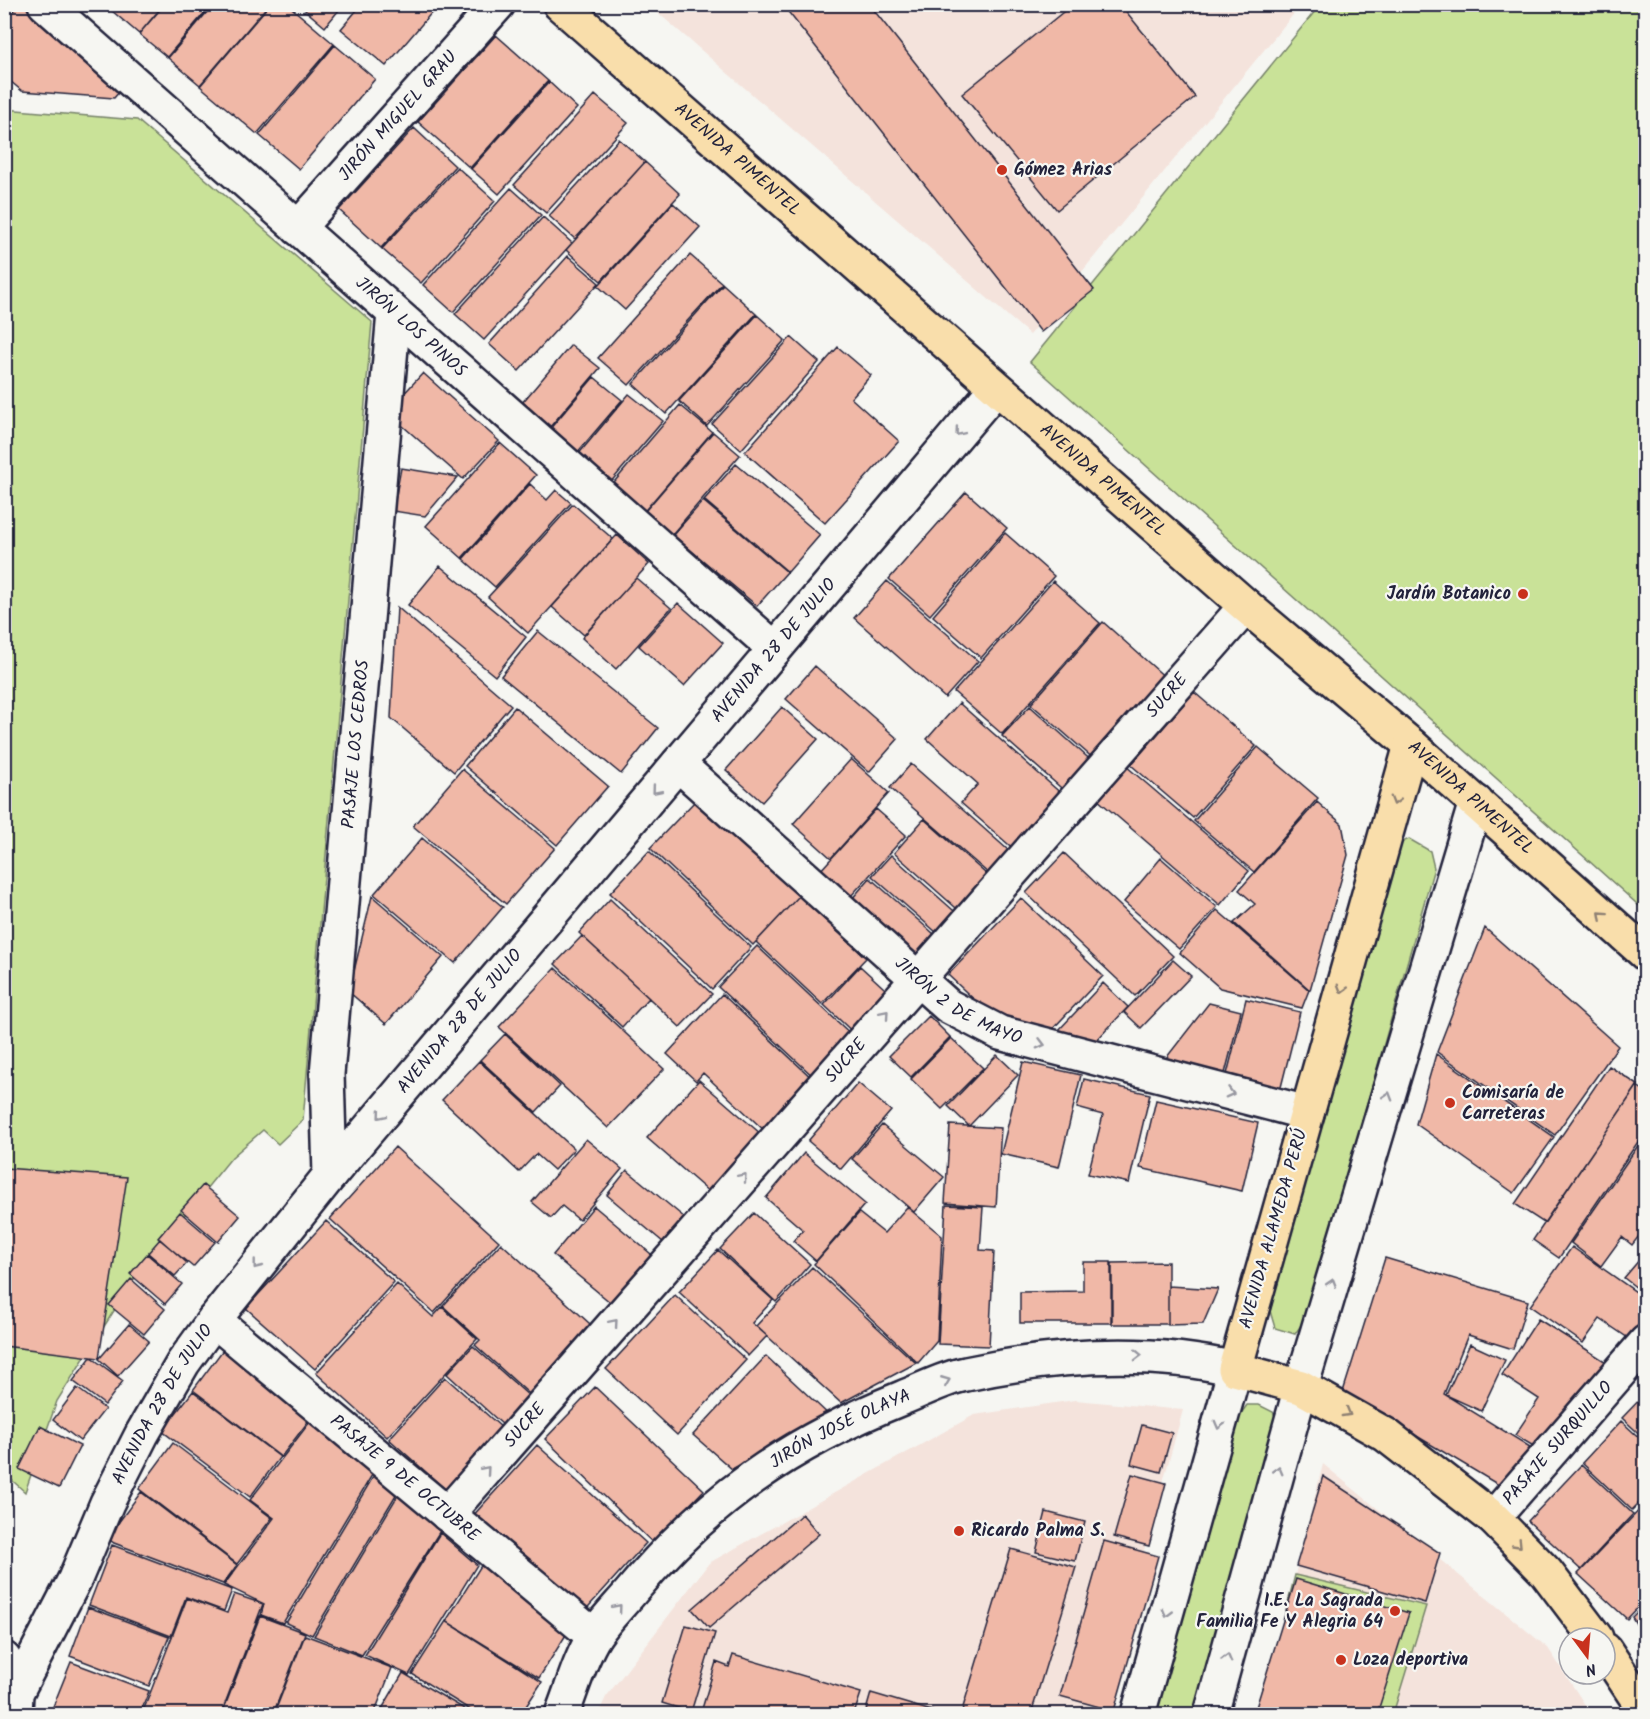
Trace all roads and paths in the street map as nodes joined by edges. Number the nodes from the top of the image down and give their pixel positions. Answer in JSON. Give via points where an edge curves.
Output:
{"nodes":[{"id":1,"x":45,"y":4,"type":"edge"},
{"id":2,"x":498,"y":4,"type":"edge"},
{"id":3,"x":560,"y":4,"type":"edge"},
{"id":4,"x":298,"y":228,"type":"junction"},
{"id":5,"x":394,"y":313,"type":"junction"},
{"id":6,"x":996,"y":388,"type":"junction"},
{"id":7,"x":1246,"y":606,"type":"junction"},
{"id":8,"x":775,"y":649,"type":"junction"},
{"id":9,"x":1411,"y":745,"type":"junction"},
{"id":10,"x":678,"y":764,"type":"junction"},
{"id":11,"x":1476,"y":802,"type":"junction"},
{"id":12,"x":1646,"y":954,"type":"edge"},
{"id":13,"x":917,"y":979,"type":"junction"},
{"id":14,"x":1307,"y":1113,"type":"junction"},
{"id":15,"x":330,"y":1175,"type":"junction"},
{"id":16,"x":214,"y":1320,"type":"junction"},
{"id":17,"x":1646,"y":1342,"type":"edge"},
{"id":18,"x":1235,"y":1369,"type":"junction"},
{"id":19,"x":1301,"y":1387,"type":"junction"},
{"id":20,"x":447,"y":1514,"type":"junction"},
{"id":21,"x":1493,"y":1518,"type":"junction"},
{"id":22,"x":1587,"y":1626,"type":"edge"},
{"id":23,"x":594,"y":1636,"type":"junction"},
{"id":24,"x":4,"y":1659,"type":"edge"},
{"id":25,"x":1617,"y":1668,"type":"edge"},
{"id":26,"x":21,"y":1707,"type":"edge"},
{"id":27,"x":1646,"y":1712,"type":"edge"},
{"id":28,"x":562,"y":1714,"type":"edge"},
{"id":29,"x":1138,"y":1714,"type":"edge"},
{"id":30,"x":1211,"y":1714,"type":"edge"}],
"edges":[{"from":1,"to":4,"type":"street","name":"JIRÓN LOS PINOS"},
{"from":2,"to":4,"type":"street","name":"JIRÓN MIGUEL GRAU"},
{"from":3,"to":6,"type":"highway","name":"AVENIDA PIMENTEL"},
{"from":4,"to":5,"type":"street","name":"JIRÓN LOS PINOS"},
{"from":5,"to":8,"type":"street","name":"JIRÓN LOS PINOS"},
{"from":5,"to":15,"type":"street","name":"PASAJE LOS CEDROS","via":[[327,1074]]},
{"from":6,"to":7,"type":"highway","name":"AVENIDA PIMENTEL"},
{"from":6,"to":8,"type":"street","name":"AVENIDA 28 DE JULIO","one_way":true},
{"from":7,"to":9,"type":"highway","name":"AVENIDA PIMENTEL"},
{"from":7,"to":13,"type":"street","name":"SUCRE"},
{"from":8,"to":10,"type":"street","name":"AVENIDA 28 DE JULIO"},
{"from":9,"to":11,"type":"highway","name":"AVENIDA PIMENTEL"},
{"from":9,"to":14,"type":"highway","name":"AVENIDA ALAMEDA PERÚ","one_way":true},
{"from":10,"to":13,"type":"street","name":"JIRÓN 2 DE MAYO"},
{"from":10,"to":15,"type":"street","name":"AVENIDA 28 DE JULIO","one_way":true},
{"from":12,"to":11,"type":"highway","name":"AVENIDA PIMENTEL","one_way":true},
{"from":19,"to":11,"type":"street","one_way":true},
{"from":13,"to":14,"type":"street","name":"JIRÓN 2 DE MAYO","one_way":true,"via":[[948,1006],[1000,1033]]},
{"from":20,"to":13,"type":"street","name":"SUCRE","one_way":true},
{"from":14,"to":18,"type":"highway","name":"AVENIDA ALAMEDA PERÚ"},
{"from":15,"to":16,"type":"street","name":"AVENIDA 28 DE JULIO","one_way":true},
{"from":16,"to":20,"type":"street","name":"PASAJE 9 DE OCTUBRE"},
{"from":16,"to":26,"type":"street","name":"AVENIDA 28 DE JULIO","via":[[142,1434],[107,1503]]},
{"from":17,"to":21,"type":"street","name":"PASAJE SURQUILLO"},
{"from":18,"to":19,"type":"highway"},
{"from":23,"to":18,"type":"street","name":"JIRÓN JOSÉ OLAYA","one_way":true,"via":[[665,1550],[719,1501],[795,1449],[881,1407],[963,1374],[1046,1361],[1136,1355],[1196,1360]]},
{"from":18,"to":29,"type":"street","name":"AVENIDA ALAMEDA PERÚ","one_way":true},
{"from":19,"to":21,"type":"highway","one_way":true,"via":[[1386,1435]]},
{"from":30,"to":19,"type":"street","one_way":true},
{"from":20,"to":23,"type":"street","name":"PASAJE 9 DE OCTUBRE"},
{"from":21,"to":22,"type":"highway","one_way":true,"via":[[1546,1572]]},
{"from":23,"to":28,"type":"street","name":"JIRÓN JOSÉ OLAYA"},
{"from":24,"to":26,"type":"street"},
{"from":25,"to":27,"type":"highway"}]}
